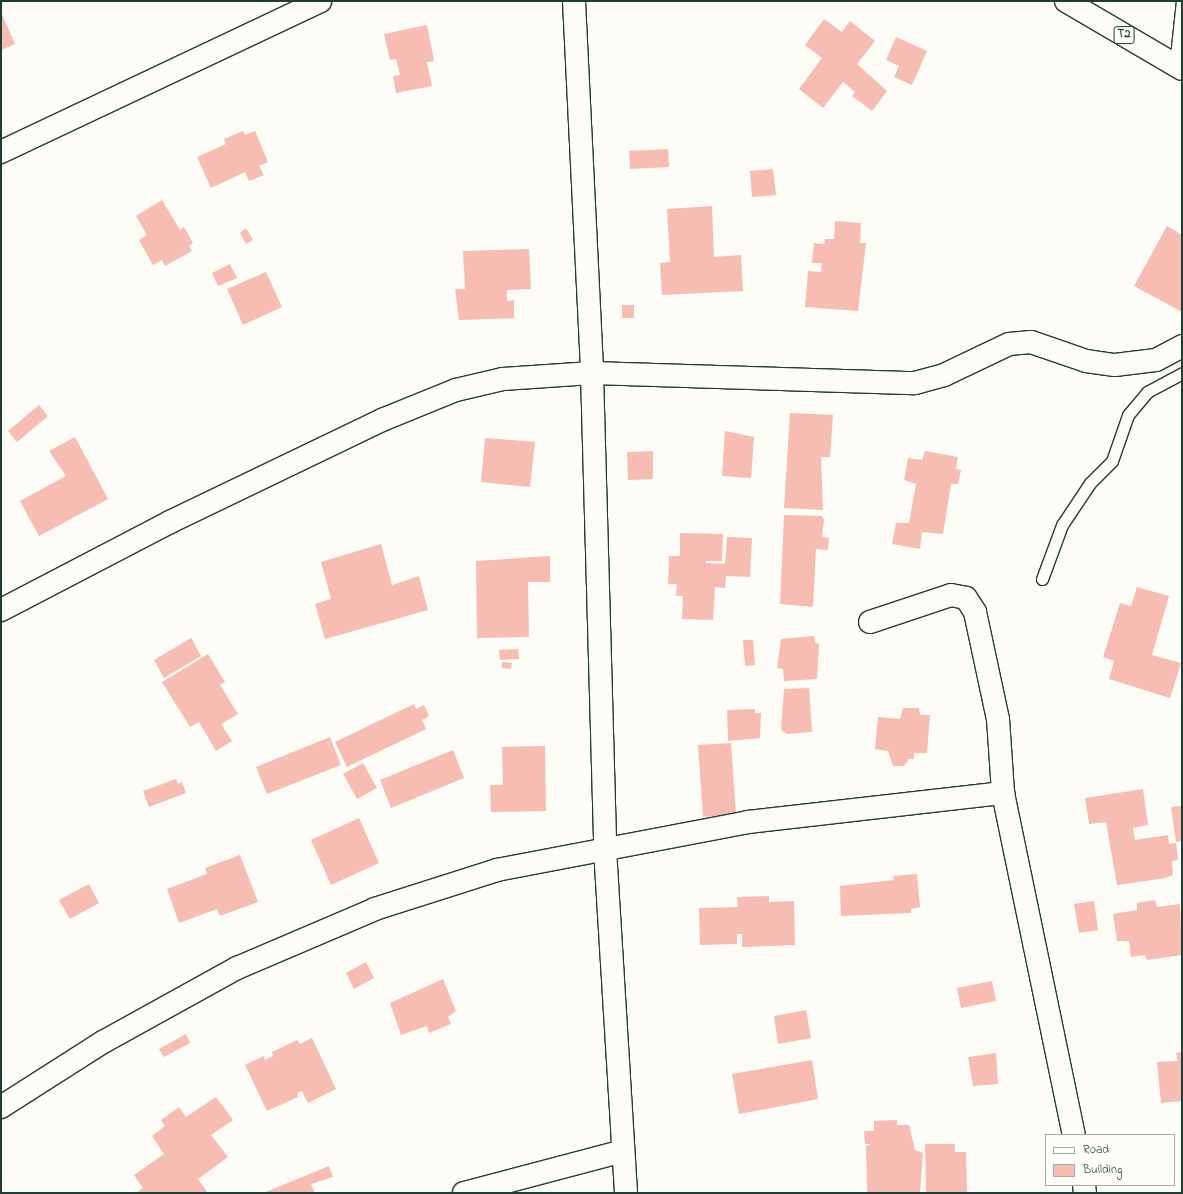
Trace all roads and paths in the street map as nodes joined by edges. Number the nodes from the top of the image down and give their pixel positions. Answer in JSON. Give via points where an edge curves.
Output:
{"nodes":[{"id":1,"x":320,"y":1,"type":"edge"},
{"id":2,"x":574,"y":1,"type":"edge"},
{"id":3,"x":1066,"y":1,"type":"edge"},
{"id":4,"x":1182,"y":1,"type":"edge"},
{"id":5,"x":1179,"y":67,"type":"edge"},
{"id":6,"x":1,"y":152,"type":"edge"},
{"id":7,"x":1182,"y":346,"type":"edge"},
{"id":8,"x":592,"y":373,"type":"junction"},
{"id":9,"x":1182,"y":373,"type":"edge"},
{"id":10,"x":1042,"y":579,"type":"dead end"},
{"id":11,"x":1,"y":610,"type":"edge"},
{"id":12,"x":870,"y":622,"type":"dead end"},
{"id":13,"x":1003,"y":793,"type":"junction"},
{"id":14,"x":605,"y":849,"type":"junction"},
{"id":15,"x":1,"y":1107,"type":"edge"},
{"id":16,"x":1074,"y":1134,"type":"edge"},
{"id":17,"x":623,"y":1151,"type":"junction"},
{"id":18,"x":464,"y":1193,"type":"edge"},
{"id":19,"x":626,"y":1193,"type":"edge"}],
"edges":[{"from":1,"to":6,"type":"main road"},
{"from":2,"to":8,"type":"main road"},
{"from":3,"to":5,"type":"main road","number":"T2"},
{"from":4,"to":5,"type":"lane"},
{"from":7,"to":8,"type":"main road","via":[[1156,360],[1115,365],[1086,362],[1031,342],[1009,344],[944,375],[915,383]]},
{"from":8,"to":11,"type":"main road","via":[[503,379],[456,390],[382,420],[170,522]]},
{"from":8,"to":14,"type":"main road"},
{"from":9,"to":10,"type":"lane","via":[[1147,392],[1128,415],[1112,461],[1075,502],[1062,525]]},
{"from":12,"to":13,"type":"main road","via":[[952,595],[966,598],[975,612],[998,719]]},
{"from":13,"to":14,"type":"main road","via":[[748,822]]},
{"from":13,"to":16,"type":"main road"},
{"from":14,"to":15,"type":"main road","via":[[497,870],[375,910],[251,962],[103,1042]]},
{"from":14,"to":17,"type":"main road"},
{"from":17,"to":18,"type":"main road"},
{"from":17,"to":19,"type":"main road"}]}
